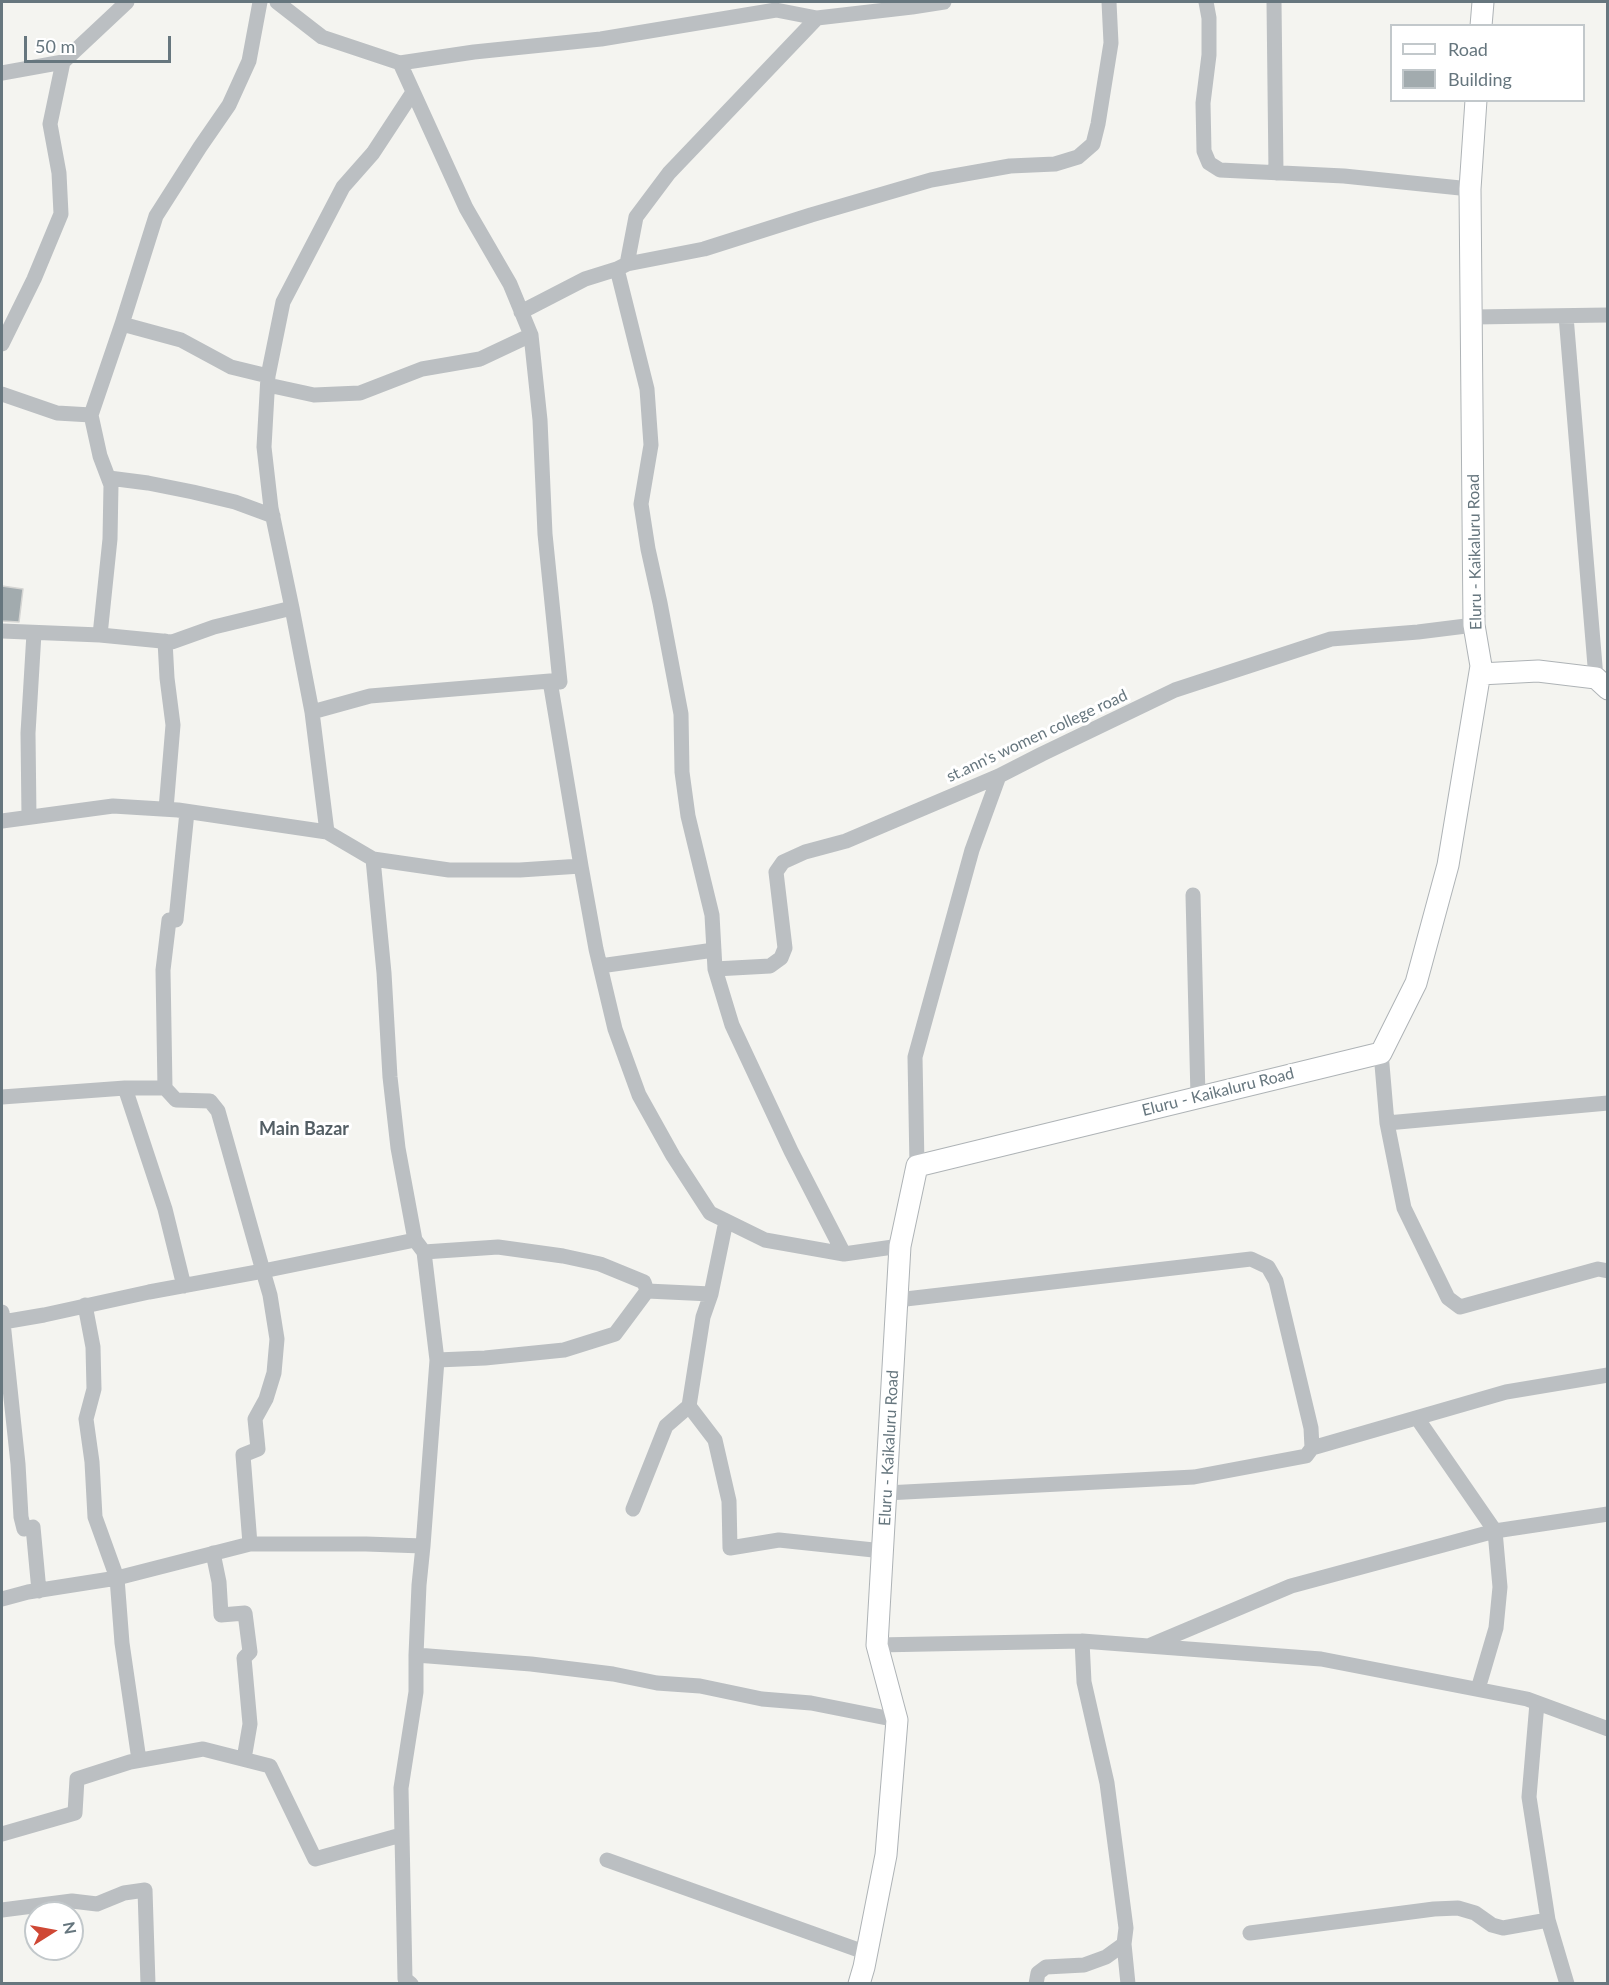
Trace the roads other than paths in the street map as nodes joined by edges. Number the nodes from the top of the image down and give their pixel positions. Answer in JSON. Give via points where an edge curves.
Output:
{"nodes":[{"id":1,"x":127,"y":2,"type":"edge"},
{"id":2,"x":260,"y":2,"type":"edge"},
{"id":3,"x":277,"y":2,"type":"edge"},
{"id":4,"x":944,"y":2,"type":"edge"},
{"id":5,"x":1108,"y":2,"type":"edge"},
{"id":6,"x":1206,"y":2,"type":"edge"},
{"id":7,"x":1274,"y":2,"type":"edge"},
{"id":8,"x":1483,"y":2,"type":"edge"},
{"id":9,"x":775,"y":6,"type":"edge"},
{"id":10,"x":817,"y":18,"type":"junction"},
{"id":11,"x":1481,"y":24,"type":"edge"},
{"id":12,"x":63,"y":62,"type":"junction"},
{"id":13,"x":400,"y":63,"type":"junction"},
{"id":14,"x":2,"y":73,"type":"edge"},
{"id":15,"x":413,"y":92,"type":"junction"},
{"id":16,"x":1476,"y":102,"type":"edge"},
{"id":17,"x":1276,"y":173,"type":"junction"},
{"id":18,"x":1470,"y":189,"type":"junction"},
{"id":19,"x":622,"y":267,"type":"junction"},
{"id":20,"x":521,"y":312,"type":"junction"},
{"id":21,"x":1608,"y":315,"type":"edge"},
{"id":22,"x":1566,"y":316,"type":"junction"},
{"id":23,"x":1473,"y":317,"type":"junction"},
{"id":24,"x":122,"y":324,"type":"junction"},
{"id":25,"x":5,"y":327,"type":"edge"},
{"id":26,"x":531,"y":335,"type":"junction"},
{"id":27,"x":2,"y":344,"type":"edge"},
{"id":28,"x":268,"y":380,"type":"junction"},
{"id":29,"x":2,"y":394,"type":"edge"},
{"id":30,"x":91,"y":415,"type":"junction"},
{"id":31,"x":108,"y":478,"type":"junction"},
{"id":32,"x":273,"y":516,"type":"junction"},
{"id":33,"x":292,"y":608,"type":"junction"},
{"id":34,"x":1474,"y":625,"type":"junction"},
{"id":35,"x":2,"y":631,"type":"edge"},
{"id":36,"x":34,"y":633,"type":"junction"},
{"id":37,"x":100,"y":635,"type":"junction"},
{"id":38,"x":165,"y":641,"type":"junction"},
{"id":39,"x":1480,"y":674,"type":"junction"},
{"id":40,"x":550,"y":681,"type":"junction"},
{"id":41,"x":1602,"y":683,"type":"edge"},
{"id":42,"x":312,"y":712,"type":"junction"},
{"id":43,"x":999,"y":776,"type":"junction"},
{"id":44,"x":166,"y":809,"type":"junction"},
{"id":45,"x":187,"y":812,"type":"junction"},
{"id":46,"x":29,"y":817,"type":"junction"},
{"id":47,"x":2,"y":821,"type":"edge"},
{"id":48,"x":327,"y":832,"type":"junction"},
{"id":49,"x":373,"y":859,"type":"junction"},
{"id":50,"x":581,"y":866,"type":"junction"},
{"id":51,"x":1193,"y":895,"type":"dead end"},
{"id":52,"x":714,"y":950,"type":"junction"},
{"id":53,"x":600,"y":966,"type":"junction"},
{"id":54,"x":715,"y":969,"type":"junction"},
{"id":55,"x":1380,"y":1053,"type":"junction"},
{"id":56,"x":125,"y":1088,"type":"junction"},
{"id":57,"x":165,"y":1088,"type":"junction"},
{"id":58,"x":2,"y":1097,"type":"edge"},
{"id":59,"x":1198,"y":1097,"type":"junction"},
{"id":60,"x":1608,"y":1103,"type":"edge"},
{"id":61,"x":1387,"y":1123,"type":"junction"},
{"id":62,"x":917,"y":1166,"type":"junction"},
{"id":63,"x":726,"y":1221,"type":"junction"},
{"id":64,"x":419,"y":1246,"type":"junction"},
{"id":65,"x":900,"y":1246,"type":"junction"},
{"id":66,"x":844,"y":1254,"type":"junction"},
{"id":67,"x":263,"y":1271,"type":"junction"},
{"id":68,"x":1608,"y":1271,"type":"edge"},
{"id":69,"x":184,"y":1286,"type":"junction"},
{"id":70,"x":647,"y":1291,"type":"junction"},
{"id":71,"x":711,"y":1294,"type":"junction"},
{"id":72,"x":897,"y":1300,"type":"junction"},
{"id":73,"x":86,"y":1305,"type":"junction"},
{"id":74,"x":2,"y":1317,"type":"edge"},
{"id":75,"x":437,"y":1360,"type":"junction"},
{"id":76,"x":1608,"y":1375,"type":"edge"},
{"id":77,"x":689,"y":1406,"type":"junction"},
{"id":78,"x":1418,"y":1418,"type":"junction"},
{"id":79,"x":1312,"y":1448,"type":"junction"},
{"id":80,"x":886,"y":1493,"type":"junction"},
{"id":81,"x":633,"y":1509,"type":"dead end"},
{"id":82,"x":1608,"y":1514,"type":"edge"},
{"id":83,"x":1494,"y":1531,"type":"junction"},
{"id":84,"x":250,"y":1544,"type":"junction"},
{"id":85,"x":423,"y":1546,"type":"junction"},
{"id":86,"x":883,"y":1551,"type":"junction"},
{"id":87,"x":213,"y":1553,"type":"junction"},
{"id":88,"x":117,"y":1578,"type":"junction"},
{"id":89,"x":39,"y":1591,"type":"junction"},
{"id":90,"x":2,"y":1599,"type":"edge"},
{"id":91,"x":1082,"y":1641,"type":"junction"},
{"id":92,"x":878,"y":1645,"type":"junction"},
{"id":93,"x":1148,"y":1646,"type":"junction"},
{"id":94,"x":416,"y":1655,"type":"junction"},
{"id":95,"x":1478,"y":1689,"type":"junction"},
{"id":96,"x":1537,"y":1703,"type":"junction"},
{"id":97,"x":897,"y":1720,"type":"junction"},
{"id":98,"x":1608,"y":1729,"type":"edge"},
{"id":99,"x":139,"y":1760,"type":"junction"},
{"id":100,"x":244,"y":1760,"type":"junction"},
{"id":101,"x":2,"y":1834,"type":"edge"},
{"id":102,"x":401,"y":1835,"type":"junction"},
{"id":103,"x":607,"y":1860,"type":"dead end"},
{"id":104,"x":2,"y":1910,"type":"edge"},
{"id":105,"x":1548,"y":1920,"type":"junction"},
{"id":106,"x":1250,"y":1933,"type":"dead end"},
{"id":107,"x":1124,"y":1944,"type":"junction"},
{"id":108,"x":867,"y":1953,"type":"junction"},
{"id":109,"x":148,"y":1983,"type":"edge"},
{"id":110,"x":411,"y":1983,"type":"edge"},
{"id":111,"x":859,"y":1983,"type":"edge"},
{"id":112,"x":1036,"y":1983,"type":"edge"},
{"id":113,"x":1128,"y":1983,"type":"edge"},
{"id":114,"x":1567,"y":1983,"type":"edge"}],
"edges":[{"from":1,"to":12,"type":"street"},
{"from":2,"to":24,"type":"street","via":[[249,61],[229,105],[156,216]]},
{"from":3,"to":13,"type":"street","via":[[322,37]]},
{"from":4,"to":10,"type":"street"},
{"from":5,"to":19,"type":"street","via":[[1111,43],[1098,124],[1093,144],[1078,157],[1055,164],[1010,166],[931,180],[704,249]]},
{"from":6,"to":17,"type":"street","via":[[1209,55],[1203,104],[1204,151],[1209,163],[1220,170]]},
{"from":7,"to":17,"type":"street"},
{"from":8,"to":11,"type":"main road"},
{"from":9,"to":10,"type":"street"},
{"from":9,"to":13,"type":"street","via":[[601,39]]},
{"from":10,"to":19,"type":"street","via":[[669,173],[636,218]]},
{"from":12,"to":14,"type":"street"},
{"from":12,"to":25,"type":"street","via":[[50,124],[61,214],[34,279]]},
{"from":13,"to":15,"type":"street"},
{"from":15,"to":20,"type":"street","via":[[466,208],[510,284]]},
{"from":15,"to":28,"type":"street","via":[[373,153],[343,187],[283,302]]},
{"from":16,"to":18,"type":"main road","name":"Eluru - Kaikaluru Road"},
{"from":17,"to":18,"type":"street"},
{"from":18,"to":23,"type":"main road","name":"Eluru - Kaikaluru Road"},
{"from":19,"to":20,"type":"street","via":[[585,279]]},
{"from":19,"to":52,"type":"street","via":[[647,389],[651,445],[641,504],[681,714],[688,816],[712,915]]},
{"from":20,"to":26,"type":"street"},
{"from":21,"to":22,"type":"street"},
{"from":22,"to":23,"type":"street"},
{"from":22,"to":41,"type":"street"},
{"from":23,"to":34,"type":"main road","name":"Eluru - Kaikaluru Road"},
{"from":24,"to":28,"type":"street","via":[[181,340],[231,367]]},
{"from":24,"to":30,"type":"street"},
{"from":25,"to":27,"type":"street"},
{"from":26,"to":28,"type":"street","via":[[480,359],[422,369],[360,393],[314,395]]},
{"from":26,"to":40,"type":"street","via":[[560,682]]},
{"from":28,"to":32,"type":"street","via":[[264,447]]},
{"from":29,"to":30,"type":"street","via":[[57,413]]},
{"from":30,"to":31,"type":"street"},
{"from":31,"to":32,"type":"street","via":[[193,492]]},
{"from":31,"to":37,"type":"street","via":[[110,539]]},
{"from":32,"to":33,"type":"street"},
{"from":33,"to":38,"type":"street"},
{"from":33,"to":42,"type":"street"},
{"from":34,"to":39,"type":"main road","name":"Eluru - Kaikaluru Road"},
{"from":34,"to":43,"type":"street","name":"st.ann's women college road","via":[[1331,639],[1175,690]]},
{"from":35,"to":36,"type":"street"},
{"from":36,"to":37,"type":"street"},
{"from":36,"to":46,"type":"street","via":[[28,733]]},
{"from":37,"to":38,"type":"street"},
{"from":38,"to":44,"type":"street","via":[[173,725]]},
{"from":39,"to":41,"type":"main road","via":[[1538,671]]},
{"from":39,"to":55,"type":"main road","name":"Eluru - Kaikaluru Road","via":[[1448,865],[1416,983]]},
{"from":40,"to":42,"type":"street","via":[[370,696]]},
{"from":40,"to":50,"type":"street"},
{"from":42,"to":48,"type":"street"},
{"from":43,"to":54,"type":"street","name":"st.ann's women college road","via":[[846,841],[783,862],[776,872],[785,948],[781,958],[770,966]]},
{"from":43,"to":62,"type":"street","via":[[972,849],[915,1056]]},
{"from":44,"to":45,"type":"street"},
{"from":44,"to":46,"type":"street","via":[[113,806]]},
{"from":45,"to":48,"type":"street"},
{"from":45,"to":57,"type":"street","via":[[176,920],[169,920],[163,970]]},
{"from":46,"to":47,"type":"street"},
{"from":48,"to":49,"type":"street"},
{"from":49,"to":50,"type":"street","via":[[449,870]]},
{"from":49,"to":64,"type":"street","via":[[398,1148]]},
{"from":50,"to":53,"type":"street"},
{"from":51,"to":59,"type":"street"},
{"from":52,"to":53,"type":"street"},
{"from":52,"to":54,"type":"street"},
{"from":53,"to":63,"type":"street","via":[[615,1029],[639,1095],[710,1213]]},
{"from":54,"to":66,"type":"street","via":[[732,1025]]},
{"from":55,"to":59,"type":"main road","name":"Eluru - Kaikaluru Road"},
{"from":55,"to":61,"type":"street"},
{"from":56,"to":57,"type":"street"},
{"from":56,"to":58,"type":"street"},
{"from":56,"to":69,"type":"street","via":[[165,1209]]},
{"from":57,"to":67,"type":"street","via":[[176,1100],[210,1101],[218,1111]]},
{"from":59,"to":62,"type":"main road","name":"Eluru - Kaikaluru Road"},
{"from":60,"to":61,"type":"street"},
{"from":61,"to":68,"type":"street","via":[[1404,1208],[1448,1298],[1460,1307],[1598,1269]]},
{"from":62,"to":65,"type":"main road","name":"Eluru - Kaikaluru Road"},
{"from":63,"to":66,"type":"street","via":[[765,1240]]},
{"from":63,"to":71,"type":"street"},
{"from":64,"to":67,"type":"street"},
{"from":64,"to":70,"type":"street","via":[[498,1247],[563,1256],[600,1264],[644,1282]]},
{"from":64,"to":75,"type":"street"},
{"from":65,"to":66,"type":"street"},
{"from":65,"to":72,"type":"main road","name":"Eluru - Kaikaluru Road"},
{"from":67,"to":69,"type":"street"},
{"from":67,"to":84,"type":"street","via":[[277,1339],[274,1373],[255,1419],[258,1449],[243,1455]]},
{"from":69,"to":73,"type":"street"},
{"from":70,"to":71,"type":"street"},
{"from":70,"to":75,"type":"street","via":[[615,1334],[564,1350]]},
{"from":71,"to":77,"type":"street","via":[[703,1317]]},
{"from":72,"to":79,"type":"street","via":[[1251,1259],[1268,1268],[1276,1281],[1311,1428]]},
{"from":72,"to":80,"type":"main road","name":"Eluru - Kaikaluru Road"},
{"from":73,"to":74,"type":"street","via":[[44,1315]]},
{"from":73,"to":88,"type":"street","via":[[93,1347],[94,1389],[86,1419],[95,1517]]},
{"from":74,"to":89,"type":"street","via":[[21,1517],[24,1529],[33,1527]]},
{"from":75,"to":85,"type":"street"},
{"from":76,"to":78,"type":"street","via":[[1506,1392]]},
{"from":77,"to":81,"type":"street","via":[[666,1426]]},
{"from":77,"to":86,"type":"street","via":[[715,1440],[729,1501],[730,1548],[779,1540]]},
{"from":78,"to":79,"type":"street"},
{"from":78,"to":83,"type":"street"},
{"from":79,"to":80,"type":"street","via":[[1306,1456],[1194,1478]]},
{"from":80,"to":86,"type":"main road","name":"Eluru - Kaikaluru Road"},
{"from":82,"to":83,"type":"street"},
{"from":83,"to":93,"type":"street","via":[[1291,1586]]},
{"from":83,"to":95,"type":"street","via":[[1500,1587],[1496,1628]]},
{"from":84,"to":85,"type":"street"},
{"from":84,"to":87,"type":"street"},
{"from":85,"to":94,"type":"street"},
{"from":86,"to":92,"type":"main road","name":"Eluru - Kaikaluru Road"},
{"from":87,"to":88,"type":"street"},
{"from":87,"to":100,"type":"street","via":[[220,1614],[245,1613],[250,1652],[244,1658],[250,1724]]},
{"from":88,"to":89,"type":"street"},
{"from":88,"to":99,"type":"street"},
{"from":89,"to":90,"type":"street"},
{"from":91,"to":92,"type":"street"},
{"from":91,"to":93,"type":"street"},
{"from":91,"to":107,"type":"street","via":[[1084,1682],[1107,1783],[1126,1928]]},
{"from":92,"to":97,"type":"main road","name":"Eluru - Kaikaluru Road"},
{"from":93,"to":95,"type":"street","via":[[1322,1659]]},
{"from":94,"to":97,"type":"street","via":[[613,1674],[762,1699],[811,1703]]},
{"from":94,"to":102,"type":"street","via":[[416,1692],[400,1788]]},
{"from":95,"to":96,"type":"street"},
{"from":96,"to":98,"type":"street"},
{"from":96,"to":105,"type":"street","via":[[1529,1797]]},
{"from":97,"to":108,"type":"main road","name":"Eluru - Kaikaluru Road","via":[[886,1855]]},
{"from":99,"to":100,"type":"street","via":[[203,1749]]},
{"from":99,"to":101,"type":"street","via":[[77,1779],[75,1813]]},
{"from":100,"to":102,"type":"street","via":[[270,1766],[315,1859]]},
{"from":102,"to":110,"type":"street","via":[[405,1979]]},
{"from":103,"to":108,"type":"street"},
{"from":104,"to":109,"type":"street","via":[[72,1901],[97,1904],[145,1890]]},
{"from":105,"to":106,"type":"street","via":[[1503,1928],[1458,1908],[1434,1909]]},
{"from":105,"to":114,"type":"street"},
{"from":107,"to":112,"type":"street","via":[[1106,1957],[1084,1965],[1046,1967],[1038,1973]]},
{"from":107,"to":113,"type":"street"},
{"from":108,"to":111,"type":"main road","name":"Eluru - Kaikaluru Road"}]}
